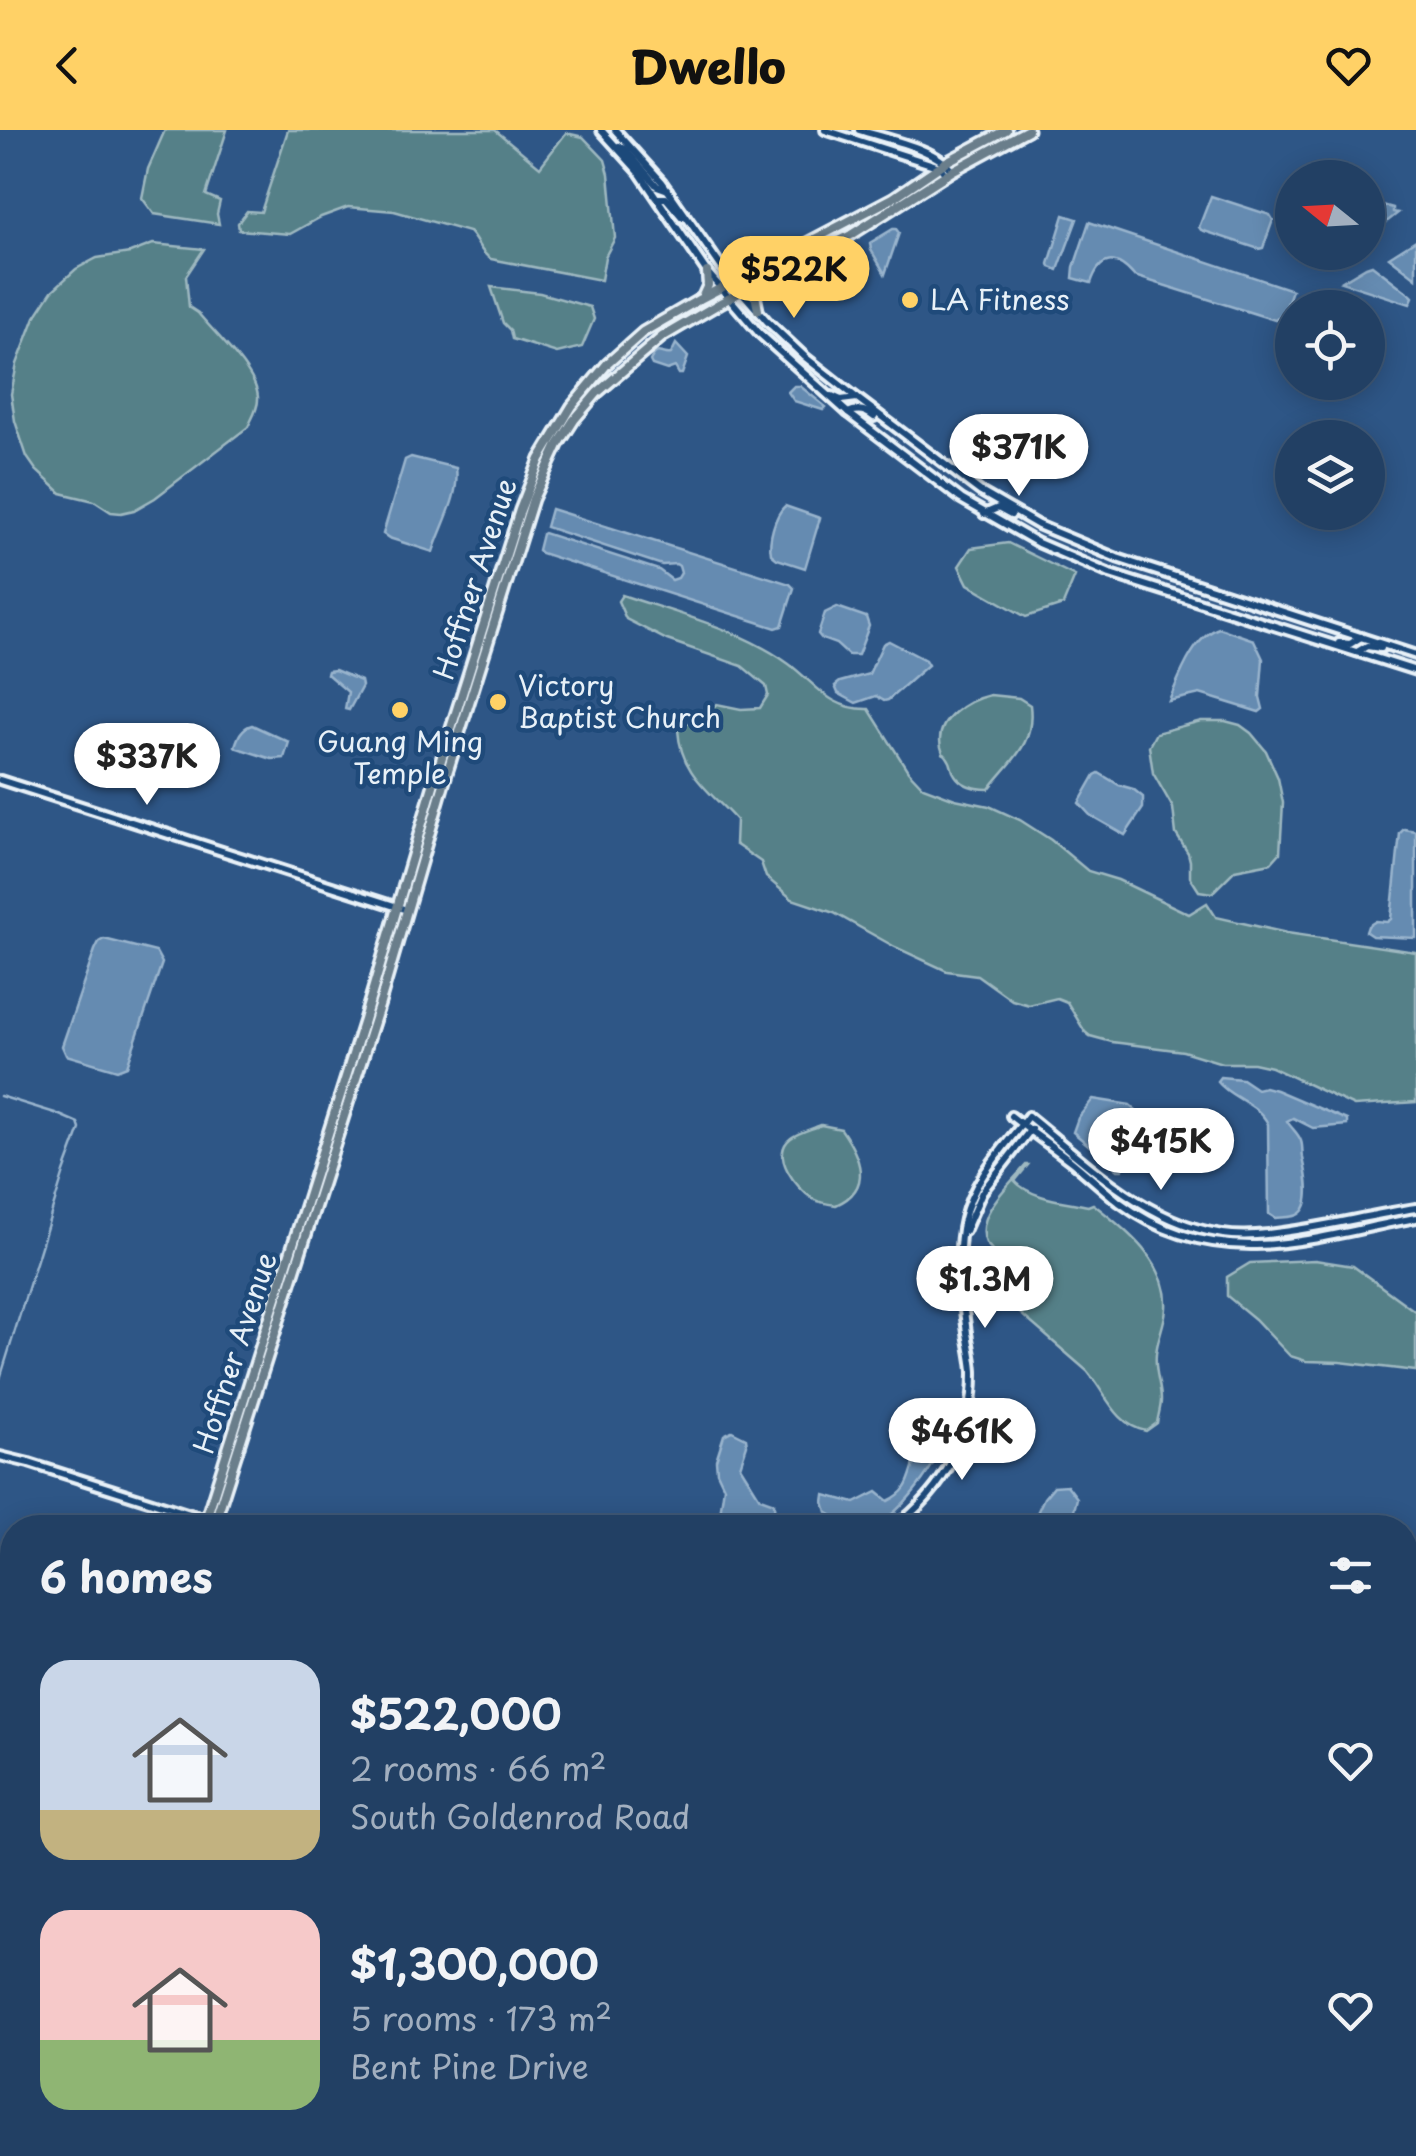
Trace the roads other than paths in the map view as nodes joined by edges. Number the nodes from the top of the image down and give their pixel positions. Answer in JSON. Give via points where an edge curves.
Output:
{"nodes":[{"id":1,"x":600,"y":130,"type":"edge"},
{"id":2,"x":615,"y":130,"type":"edge"},
{"id":3,"x":825,"y":130,"type":"edge"},
{"id":4,"x":859,"y":130,"type":"edge"},
{"id":5,"x":1006,"y":130,"type":"edge"},
{"id":6,"x":1028,"y":130,"type":"edge"},
{"id":7,"x":869,"y":133,"type":"junction"},
{"id":8,"x":852,"y":139,"type":"junction"},
{"id":9,"x":614,"y":143,"type":"junction"},
{"id":10,"x":914,"y":159,"type":"junction"},
{"id":11,"x":946,"y":169,"type":"junction"},
{"id":12,"x":916,"y":182,"type":"junction"},
{"id":13,"x":668,"y":190,"type":"junction"},
{"id":14,"x":658,"y":198,"type":"junction"},
{"id":15,"x":892,"y":198,"type":"junction"},
{"id":16,"x":852,"y":235,"type":"junction"},
{"id":17,"x":700,"y":236,"type":"junction"},
{"id":18,"x":707,"y":272,"type":"junction"},
{"id":19,"x":762,"y":281,"type":"junction"},
{"id":20,"x":733,"y":282,"type":"junction"},
{"id":21,"x":720,"y":289,"type":"junction"},
{"id":22,"x":742,"y":292,"type":"junction"},
{"id":23,"x":700,"y":299,"type":"junction"},
{"id":24,"x":728,"y":299,"type":"junction"},
{"id":25,"x":758,"y":310,"type":"junction"},
{"id":26,"x":661,"y":321,"type":"junction"},
{"id":27,"x":607,"y":364,"type":"junction"},
{"id":28,"x":624,"y":369,"type":"junction"},
{"id":29,"x":827,"y":394,"type":"junction"},
{"id":30,"x":856,"y":398,"type":"junction"},
{"id":31,"x":848,"y":413,"type":"junction"},
{"id":32,"x":574,"y":420,"type":"junction"},
{"id":33,"x":888,"y":423,"type":"junction"},
{"id":34,"x":984,"y":514,"type":"junction"},
{"id":35,"x":1062,"y":536,"type":"junction"},
{"id":36,"x":504,"y":561,"type":"junction"},
{"id":37,"x":496,"y":620,"type":"junction"},
{"id":38,"x":1275,"y":626,"type":"junction"},
{"id":39,"x":483,"y":628,"type":"junction"},
{"id":40,"x":1361,"y":637,"type":"junction"},
{"id":41,"x":1358,"y":652,"type":"junction"},
{"id":42,"x":1416,"y":657,"type":"edge"},
{"id":43,"x":1416,"y":671,"type":"edge"},
{"id":44,"x":478,"y":675,"type":"junction"},
{"id":45,"x":457,"y":708,"type":"junction"},
{"id":46,"x":456,"y":742,"type":"junction"},
{"id":47,"x":437,"y":772,"type":"junction"},
{"id":48,"x":0,"y":780,"type":"edge"},
{"id":49,"x":436,"y":808,"type":"junction"},
{"id":50,"x":403,"y":909,"type":"junction"},
{"id":51,"x":1010,"y":1116,"type":"dead end"},
{"id":52,"x":338,"y":1118,"type":"junction"},
{"id":53,"x":1036,"y":1123,"type":"junction"},
{"id":54,"x":1022,"y":1124,"type":"junction"},
{"id":55,"x":1030,"y":1131,"type":"junction"},
{"id":56,"x":1123,"y":1192,"type":"junction"},
{"id":57,"x":1117,"y":1200,"type":"junction"},
{"id":58,"x":1416,"y":1208,"type":"edge"},
{"id":59,"x":303,"y":1211,"type":"junction"},
{"id":60,"x":1416,"y":1218,"type":"edge"},
{"id":61,"x":961,"y":1242,"type":"junction"},
{"id":62,"x":296,"y":1266,"type":"junction"},
{"id":63,"x":283,"y":1275,"type":"junction"},
{"id":64,"x":276,"y":1331,"type":"junction"},
{"id":65,"x":0,"y":1456,"type":"edge"},
{"id":66,"x":182,"y":1515,"type":"edge"},
{"id":67,"x":212,"y":1515,"type":"edge"},
{"id":68,"x":212,"y":1515,"type":"edge"},
{"id":69,"x":909,"y":1515,"type":"edge"}],
"edges":[{"from":1,"to":9,"type":"main road"},
{"from":2,"to":13,"type":"main road"},
{"from":3,"to":8,"type":"main road"},
{"from":4,"to":7,"type":"main road"},
{"from":5,"to":11,"type":"main road","name":"Hoffner Avenue"},
{"from":6,"to":11,"type":"main road"},
{"from":7,"to":8,"type":"main road"},
{"from":7,"to":11,"type":"main road","via":[[932,154]]},
{"from":8,"to":10,"type":"main road"},
{"from":9,"to":13,"type":"main road"},
{"from":9,"to":14,"type":"main road"},
{"from":10,"to":11,"type":"main road"},
{"from":10,"to":12,"type":"main road"},
{"from":11,"to":12,"type":"main road","name":"Hoffner Avenue"},
{"from":11,"to":16,"type":"main road","name":"Hoffner Avenue"},
{"from":12,"to":15,"type":"main road","name":"Hoffner Avenue"},
{"from":13,"to":17,"type":"main road"},
{"from":14,"to":17,"type":"main road","via":[[671,202]]},
{"from":14,"to":18,"type":"main road"},
{"from":15,"to":16,"type":"main road","via":[[857,221]]},
{"from":15,"to":20,"type":"main road","name":"Hoffner Avenue"},
{"from":16,"to":19,"type":"main road","name":"Hoffner Avenue"},
{"from":17,"to":20,"type":"main road"},
{"from":18,"to":21,"type":"main road"},
{"from":18,"to":23,"type":"main road"},
{"from":19,"to":22,"type":"main road","name":"Hoffner Avenue"},
{"from":19,"to":25,"type":"main road","via":[[755,295]]},
{"from":20,"to":21,"type":"main road","name":"Hoffner Avenue"},
{"from":20,"to":22,"type":"main road"},
{"from":21,"to":23,"type":"main road","name":"Hoffner Avenue"},
{"from":21,"to":24,"type":"main road"},
{"from":22,"to":24,"type":"main road","name":"Hoffner Avenue"},
{"from":22,"to":25,"type":"main road"},
{"from":23,"to":26,"type":"main road","name":"Hoffner Avenue"},
{"from":24,"to":28,"type":"main road","name":"Hoffner Avenue","via":[[662,337]]},
{"from":24,"to":29,"type":"main road"},
{"from":25,"to":30,"type":"main road"},
{"from":26,"to":27,"type":"main road","name":"Hoffner Avenue"},
{"from":26,"to":28,"type":"main road","via":[[631,346]]},
{"from":27,"to":32,"type":"main road"},
{"from":27,"to":36,"type":"main road","name":"Hoffner Avenue","via":[[540,459]]},
{"from":28,"to":32,"type":"main road","name":"Hoffner Avenue"},
{"from":29,"to":30,"type":"main road"},
{"from":29,"to":31,"type":"main road"},
{"from":30,"to":33,"type":"main road"},
{"from":31,"to":33,"type":"main road","via":[[862,410]]},
{"from":31,"to":34,"type":"main road"},
{"from":32,"to":37,"type":"main road","name":"Hoffner Avenue","via":[[539,484]]},
{"from":33,"to":35,"type":"main road","via":[[981,492]]},
{"from":34,"to":35,"type":"main road","via":[[998,508]]},
{"from":34,"to":38,"type":"main road","via":[[1073,560]]},
{"from":35,"to":40,"type":"main road"},
{"from":36,"to":37,"type":"main road","via":[[492,612]]},
{"from":36,"to":39,"type":"main road","name":"Hoffner Avenue"},
{"from":37,"to":44,"type":"main road","name":"Hoffner Avenue"},
{"from":38,"to":40,"type":"main road","via":[[1343,644]]},
{"from":38,"to":41,"type":"main road"},
{"from":39,"to":44,"type":"main road"},
{"from":39,"to":45,"type":"main road","name":"Hoffner Avenue"},
{"from":40,"to":42,"type":"main road"},
{"from":41,"to":42,"type":"main road","via":[[1375,646]]},
{"from":41,"to":43,"type":"main road"},
{"from":44,"to":46,"type":"main road","name":"Hoffner Avenue"},
{"from":45,"to":46,"type":"main road"},
{"from":45,"to":47,"type":"main road","name":"Hoffner Avenue"},
{"from":46,"to":49,"type":"main road","name":"Hoffner Avenue"},
{"from":47,"to":49,"type":"main road"},
{"from":47,"to":50,"type":"main road","name":"Hoffner Avenue"},
{"from":48,"to":50,"type":"main road"},
{"from":49,"to":50,"type":"main road","name":"Hoffner Avenue"},
{"from":50,"to":52,"type":"main road","name":"Hoffner Avenue"},
{"from":50,"to":52,"type":"main road","name":"Hoffner Avenue"},
{"from":51,"to":54,"type":"main road"},
{"from":52,"to":59,"type":"main road","name":"Hoffner Avenue"},
{"from":52,"to":62,"type":"main road","name":"Hoffner Avenue"},
{"from":53,"to":54,"type":"main road","via":[[1028,1116]]},
{"from":53,"to":55,"type":"main road"},
{"from":53,"to":56,"type":"main road"},
{"from":54,"to":55,"type":"main road"},
{"from":54,"to":61,"type":"main road","via":[[974,1190]]},
{"from":55,"to":57,"type":"main road"},
{"from":55,"to":61,"type":"main road","via":[[982,1192]]},
{"from":56,"to":57,"type":"main road"},
{"from":56,"to":58,"type":"main road","via":[[1195,1228],[1251,1236]]},
{"from":57,"to":60,"type":"main road","via":[[1154,1224],[1221,1244],[1302,1240]]},
{"from":59,"to":62,"type":"main road"},
{"from":59,"to":63,"type":"main road","name":"Hoffner Avenue"},
{"from":61,"to":69,"type":"main road","via":[[973,1369],[964,1437],[948,1471]]},
{"from":62,"to":64,"type":"main road","name":"Hoffner Avenue"},
{"from":63,"to":64,"type":"main road"},
{"from":63,"to":67,"type":"main road","name":"Hoffner Avenue"},
{"from":64,"to":68,"type":"main road","name":"Hoffner Avenue"},
{"from":65,"to":66,"type":"main road"}]}
